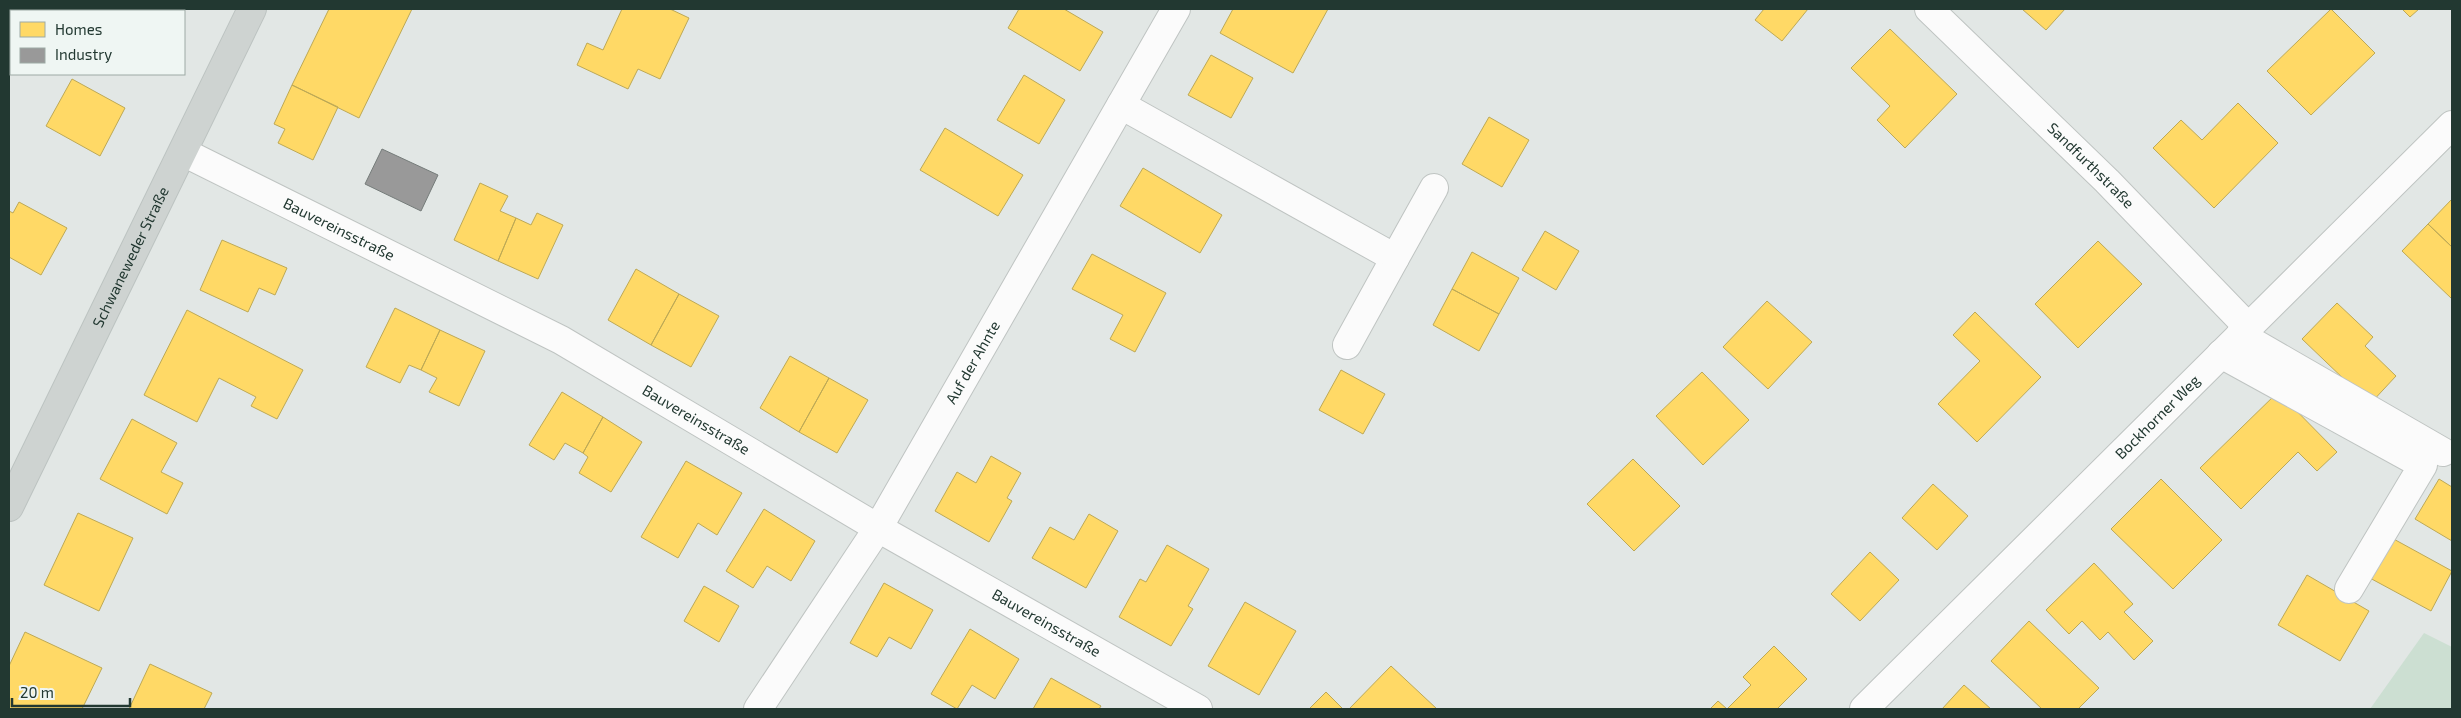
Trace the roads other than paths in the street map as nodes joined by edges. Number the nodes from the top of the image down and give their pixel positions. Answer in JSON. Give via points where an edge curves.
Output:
{"nodes":[{"id":1,"x":252,"y":9,"type":"edge"},
{"id":2,"x":1176,"y":9,"type":"edge"},
{"id":3,"x":1929,"y":9,"type":"edge"},
{"id":4,"x":1121,"y":105,"type":"junction"},
{"id":5,"x":2452,"y":125,"type":"edge"},
{"id":6,"x":183,"y":152,"type":"junction"},
{"id":7,"x":1434,"y":188,"type":"dead end"},
{"id":8,"x":1395,"y":258,"type":"junction"},
{"id":9,"x":2244,"y":331,"type":"junction"},
{"id":10,"x":1347,"y":345,"type":"dead end"},
{"id":11,"x":2220,"y":354,"type":"junction"},
{"id":12,"x":2442,"y":452,"type":"dead end"},
{"id":13,"x":9,"y":507,"type":"edge"},
{"id":14,"x":878,"y":528,"type":"junction"},
{"id":15,"x":2349,"y":589,"type":"dead end"},
{"id":16,"x":758,"y":709,"type":"edge"},
{"id":17,"x":1198,"y":709,"type":"edge"},
{"id":18,"x":1864,"y":709,"type":"edge"}],
"edges":[{"from":1,"to":6,"type":"main road","name":"Schwaneweder Straße"},
{"from":2,"to":4,"type":"street","name":"Auf der Ahnte"},
{"from":3,"to":9,"type":"street","name":"Sandfurthstraße","via":[[2106,181]]},
{"from":4,"to":8,"type":"street"},
{"from":4,"to":14,"type":"street","name":"Auf der Ahnte"},
{"from":5,"to":9,"type":"street","name":"Bockhorner Weg"},
{"from":6,"to":13,"type":"main road","name":"Schwaneweder Straße"},
{"from":6,"to":14,"type":"street","name":"Bauvereinsstraße","via":[[561,340]]},
{"from":7,"to":8,"type":"street"},
{"from":8,"to":10,"type":"street"},
{"from":9,"to":11,"type":"street","name":"Bockhorner Weg"},
{"from":9,"to":12,"type":"street","name":"Sandfurthstraße"},
{"from":11,"to":15,"type":"street","via":[[2423,464]]},
{"from":11,"to":18,"type":"street","name":"Bockhorner Weg"},
{"from":14,"to":16,"type":"street","name":"Auf der Ahnte"},
{"from":14,"to":17,"type":"street","name":"Bauvereinsstraße"}]}
